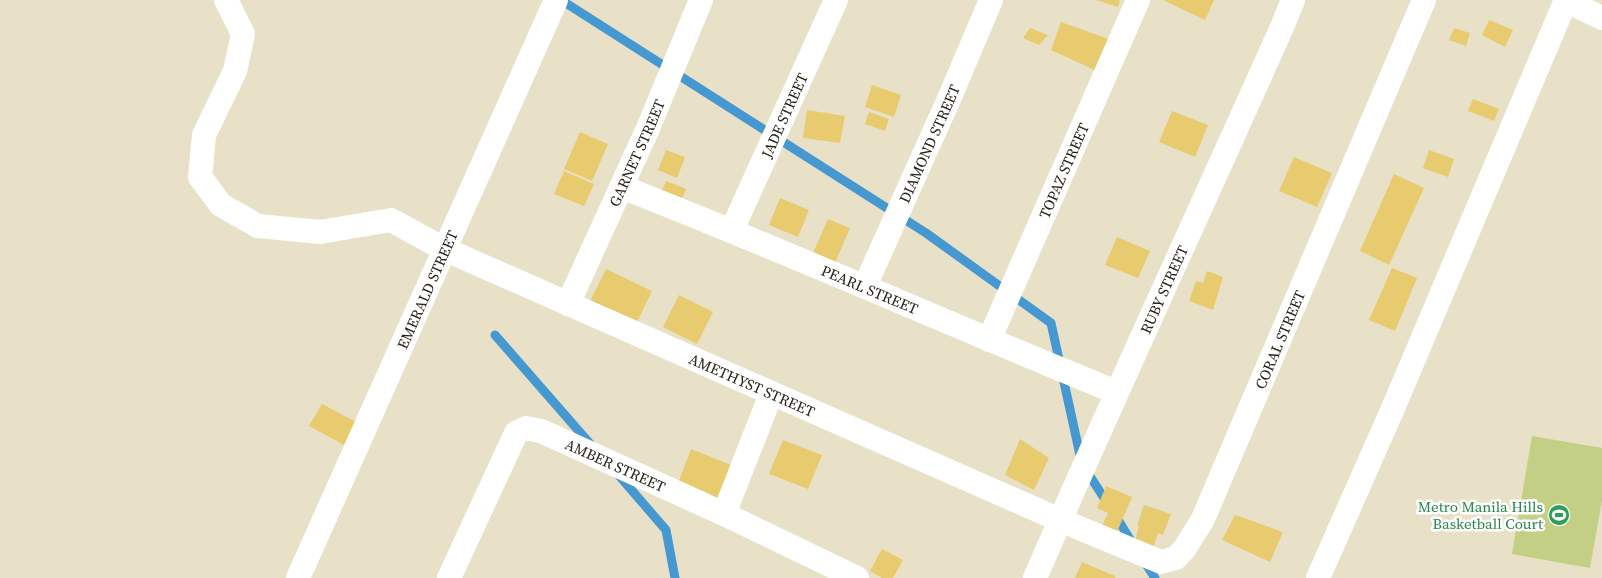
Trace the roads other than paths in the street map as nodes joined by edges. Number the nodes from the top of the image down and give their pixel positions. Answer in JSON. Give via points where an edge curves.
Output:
{"nodes":[{"id":1,"x":226,"y":0,"type":"edge"},
{"id":2,"x":556,"y":0,"type":"edge"},
{"id":3,"x":701,"y":0,"type":"edge"},
{"id":4,"x":836,"y":0,"type":"edge"},
{"id":5,"x":991,"y":0,"type":"edge"},
{"id":6,"x":1138,"y":0,"type":"edge"},
{"id":7,"x":1293,"y":0,"type":"edge"},
{"id":8,"x":1424,"y":0,"type":"edge"},
{"id":9,"x":1566,"y":0,"type":"edge"},
{"id":10,"x":1602,"y":18,"type":"edge"},
{"id":11,"x":622,"y":187,"type":"junction"},
{"id":12,"x":732,"y":230,"type":"junction"},
{"id":13,"x":444,"y":249,"type":"junction"},
{"id":14,"x":865,"y":286,"type":"junction"},
{"id":15,"x":568,"y":304,"type":"junction"},
{"id":16,"x":989,"y":340,"type":"junction"},
{"id":17,"x":1116,"y":392,"type":"junction"},
{"id":18,"x":771,"y":394,"type":"junction"},
{"id":19,"x":724,"y":514,"type":"junction"},
{"id":20,"x":1060,"y":520,"type":"junction"},
{"id":21,"x":298,"y":578,"type":"edge"},
{"id":22,"x":449,"y":578,"type":"edge"},
{"id":23,"x":856,"y":578,"type":"edge"},
{"id":24,"x":1035,"y":578,"type":"edge"},
{"id":25,"x":1318,"y":578,"type":"edge"}],
"edges":[{"from":1,"to":13,"type":"street","name":"AMETHYST STREET","via":[[243,34],[235,70],[204,135],[200,177],[221,205],[258,226],[320,232],[391,220]]},
{"from":2,"to":13,"type":"street","name":"EMERALD STREET"},
{"from":3,"to":11,"type":"street","name":"GARNET STREET"},
{"from":4,"to":12,"type":"street","name":"JADE STREET"},
{"from":5,"to":14,"type":"street","name":"DIAMOND STREET"},
{"from":6,"to":16,"type":"street","name":"TOPAZ STREET"},
{"from":7,"to":17,"type":"street","name":"RUBY STREET"},
{"from":8,"to":20,"type":"street","name":"CORAL STREET","via":[[1203,519],[1185,548],[1176,558],[1160,562]]},
{"from":9,"to":10,"type":"street"},
{"from":9,"to":25,"type":"street"},
{"from":11,"to":12,"type":"street","name":"PEARL STREET"},
{"from":11,"to":15,"type":"street","name":"GARNET STREET"},
{"from":12,"to":14,"type":"street","name":"PEARL STREET"},
{"from":13,"to":15,"type":"street","name":"AMETHYST STREET"},
{"from":13,"to":21,"type":"street","name":"EMERALD STREET"},
{"from":14,"to":16,"type":"street","name":"PEARL STREET"},
{"from":15,"to":18,"type":"street","name":"AMETHYST STREET"},
{"from":16,"to":17,"type":"street","name":"PEARL STREET"},
{"from":17,"to":20,"type":"street","name":"RUBY STREET"},
{"from":18,"to":19,"type":"street"},
{"from":18,"to":20,"type":"street","name":"AMETHYST STREET"},
{"from":19,"to":22,"type":"street","name":"AMBER STREET","via":[[541,431],[526,428],[516,433]]},
{"from":19,"to":23,"type":"street","name":"AMBER STREET"},
{"from":20,"to":24,"type":"street","name":"RUBY STREET"}]}
